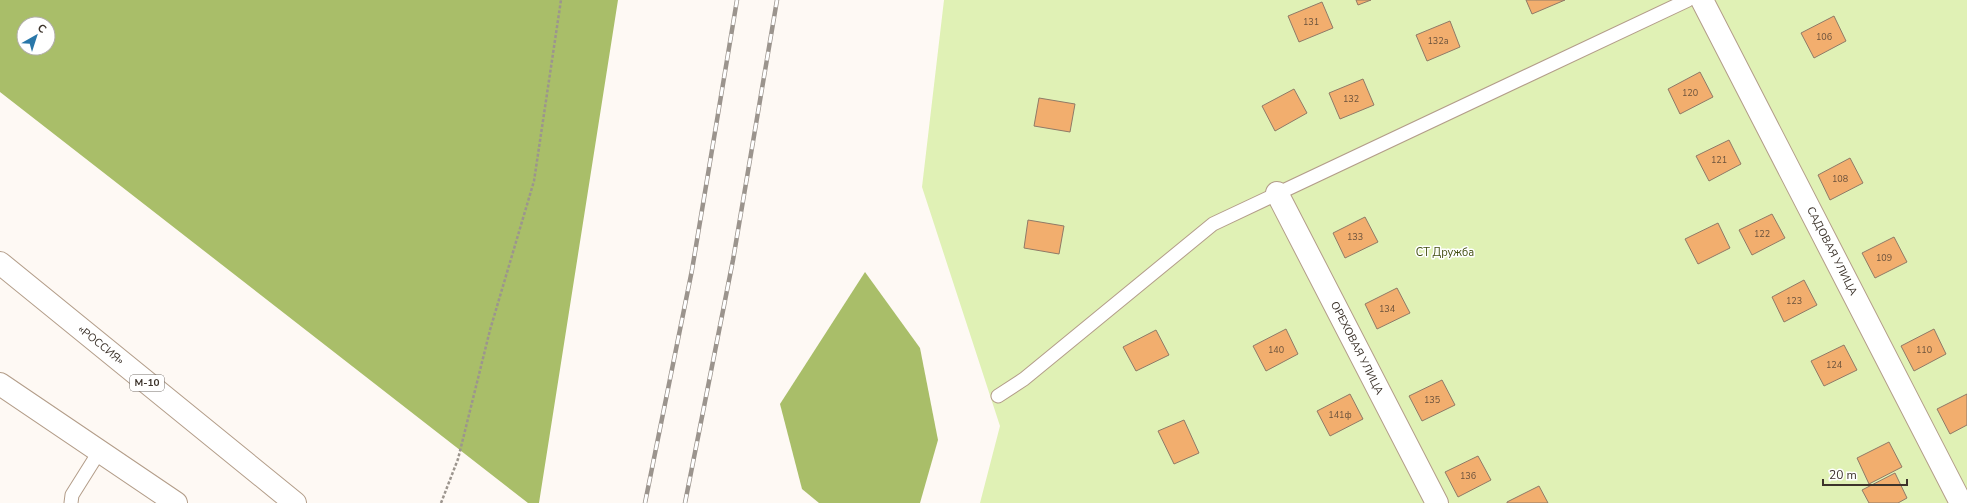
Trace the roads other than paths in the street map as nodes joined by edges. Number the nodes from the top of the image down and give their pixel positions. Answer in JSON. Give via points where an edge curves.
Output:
{"nodes":[{"id":1,"x":1688,"y":0,"type":"edge"},
{"id":2,"x":1702,"y":0,"type":"edge"},
{"id":3,"x":1278,"y":193,"type":"junction"},
{"id":4,"x":0,"y":263,"type":"edge"},
{"id":5,"x":0,"y":384,"type":"edge"},
{"id":6,"x":998,"y":396,"type":"dead end"},
{"id":7,"x":99,"y":452,"type":"junction"},
{"id":8,"x":71,"y":503,"type":"edge"},
{"id":9,"x":176,"y":503,"type":"edge"},
{"id":10,"x":295,"y":503,"type":"edge"},
{"id":11,"x":1437,"y":503,"type":"edge"},
{"id":12,"x":1961,"y":503,"type":"edge"}],
"edges":[{"from":1,"to":3,"type":"lane"},
{"from":2,"to":12,"type":"main road","name":"САДОВАЯ УЛИЦА"},
{"from":3,"to":6,"type":"lane","via":[[1212,224],[1024,379]]},
{"from":3,"to":11,"type":"main road","name":"ОРЕХОВАЯ УЛИЦА"},
{"from":4,"to":10,"type":"main road","name":"«РОССИЯ»","number":"М-10"},
{"from":5,"to":7,"type":"main road"},
{"from":7,"to":8,"type":"lane","via":[[72,496]]},
{"from":7,"to":9,"type":"main road"}]}
